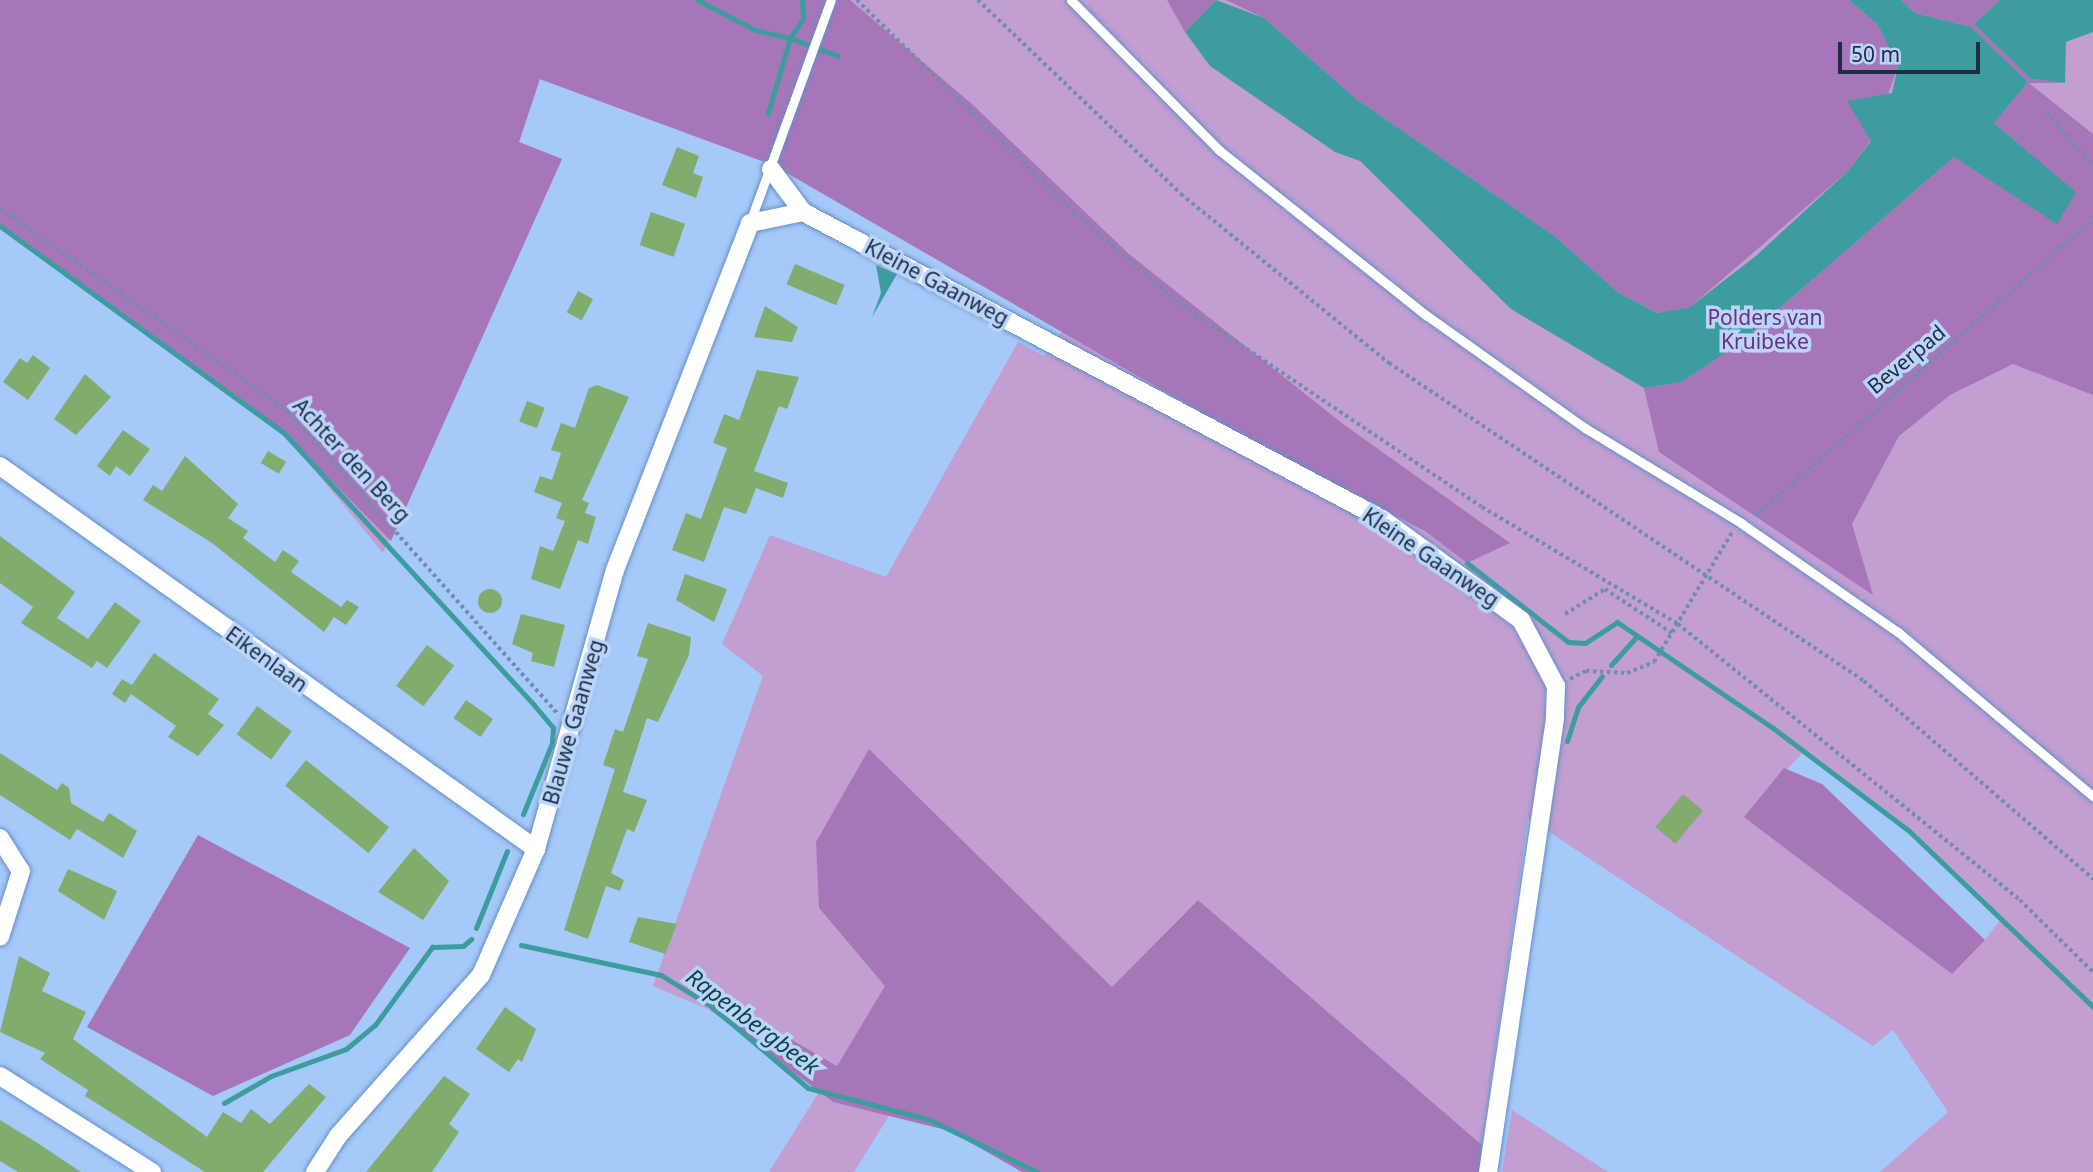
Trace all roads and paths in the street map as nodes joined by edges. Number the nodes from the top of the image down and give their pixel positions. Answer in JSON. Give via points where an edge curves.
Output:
{"nodes":[{"id":1,"x":831,"y":0,"type":"edge"},
{"id":2,"x":857,"y":0,"type":"edge"},
{"id":3,"x":978,"y":0,"type":"edge"},
{"id":4,"x":1071,"y":0,"type":"edge"},
{"id":5,"x":2047,"y":112,"type":"dead end"},
{"id":6,"x":2093,"y":166,"type":"edge"},
{"id":7,"x":771,"y":169,"type":"junction"},
{"id":8,"x":0,"y":208,"type":"edge"},
{"id":9,"x":803,"y":212,"type":"junction"},
{"id":10,"x":2093,"y":219,"type":"edge"},
{"id":11,"x":750,"y":223,"type":"junction"},
{"id":12,"x":0,"y":466,"type":"edge"},
{"id":13,"x":1741,"y":523,"type":"junction"},
{"id":14,"x":1706,"y":574,"type":"junction"},
{"id":15,"x":1565,"y":614,"type":"dead end"},
{"id":16,"x":1678,"y":624,"type":"junction"},
{"id":17,"x":1672,"y":633,"type":"junction"},
{"id":18,"x":1556,"y":687,"type":"junction"},
{"id":19,"x":572,"y":730,"type":"junction"},
{"id":20,"x":2093,"y":796,"type":"edge"},
{"id":21,"x":0,"y":838,"type":"edge"},
{"id":22,"x":536,"y":849,"type":"junction"},
{"id":23,"x":2093,"y":879,"type":"edge"},
{"id":24,"x":0,"y":937,"type":"edge"},
{"id":25,"x":2093,"y":972,"type":"edge"},
{"id":26,"x":0,"y":1076,"type":"edge"},
{"id":27,"x":152,"y":1172,"type":"edge"},
{"id":28,"x":315,"y":1172,"type":"edge"},
{"id":29,"x":1488,"y":1172,"type":"edge"}],
"edges":[{"from":1,"to":7,"type":"lane"},
{"from":2,"to":16,"type":"path","via":[[1074,214],[1177,302],[1482,507]]},
{"from":3,"to":14,"type":"path","via":[[1181,194],[1389,363],[1479,429]]},
{"from":4,"to":13,"type":"lane","via":[[1219,150],[1426,315],[1585,428]]},
{"from":5,"to":6,"type":"path"},
{"from":7,"to":9,"type":"street","name":"Kleine Gaanweg"},
{"from":7,"to":11,"type":"lane"},
{"from":8,"to":19,"type":"path","name":"Achter den Berg","via":[[289,412]]},
{"from":9,"to":11,"type":"street"},
{"from":9,"to":18,"type":"street","name":"Kleine Gaanweg","via":[[1382,519],[1521,621]]},
{"from":10,"to":13,"type":"path","name":"Beverpad"},
{"from":11,"to":19,"type":"street","name":"Blauwe Gaanweg","via":[[615,570]]},
{"from":12,"to":22,"type":"street","name":"Eikenlaan"},
{"from":13,"to":14,"type":"path","name":"Beverpad"},
{"from":13,"to":20,"type":"lane","via":[[1970,687]]},
{"from":14,"to":16,"type":"path","name":"Beverpad"},
{"from":14,"to":23,"type":"path","via":[[1864,681]]},
{"from":15,"to":17,"type":"path","via":[[1605,589]]},
{"from":16,"to":17,"type":"path","name":"Beverpad"},
{"from":16,"to":25,"type":"path","via":[[1999,883]]},
{"from":17,"to":18,"type":"path","name":"Beverpad","via":[[1654,662],[1627,673],[1586,671]]},
{"from":18,"to":29,"type":"street","via":[[1550,773]]},
{"from":19,"to":22,"type":"street","name":"Blauwe Gaanweg"},
{"from":21,"to":24,"type":"street","via":[[22,871]]},
{"from":22,"to":28,"type":"street","name":"Blauwe Gaanweg","via":[[481,975],[338,1136]]},
{"from":26,"to":27,"type":"street"}]}
